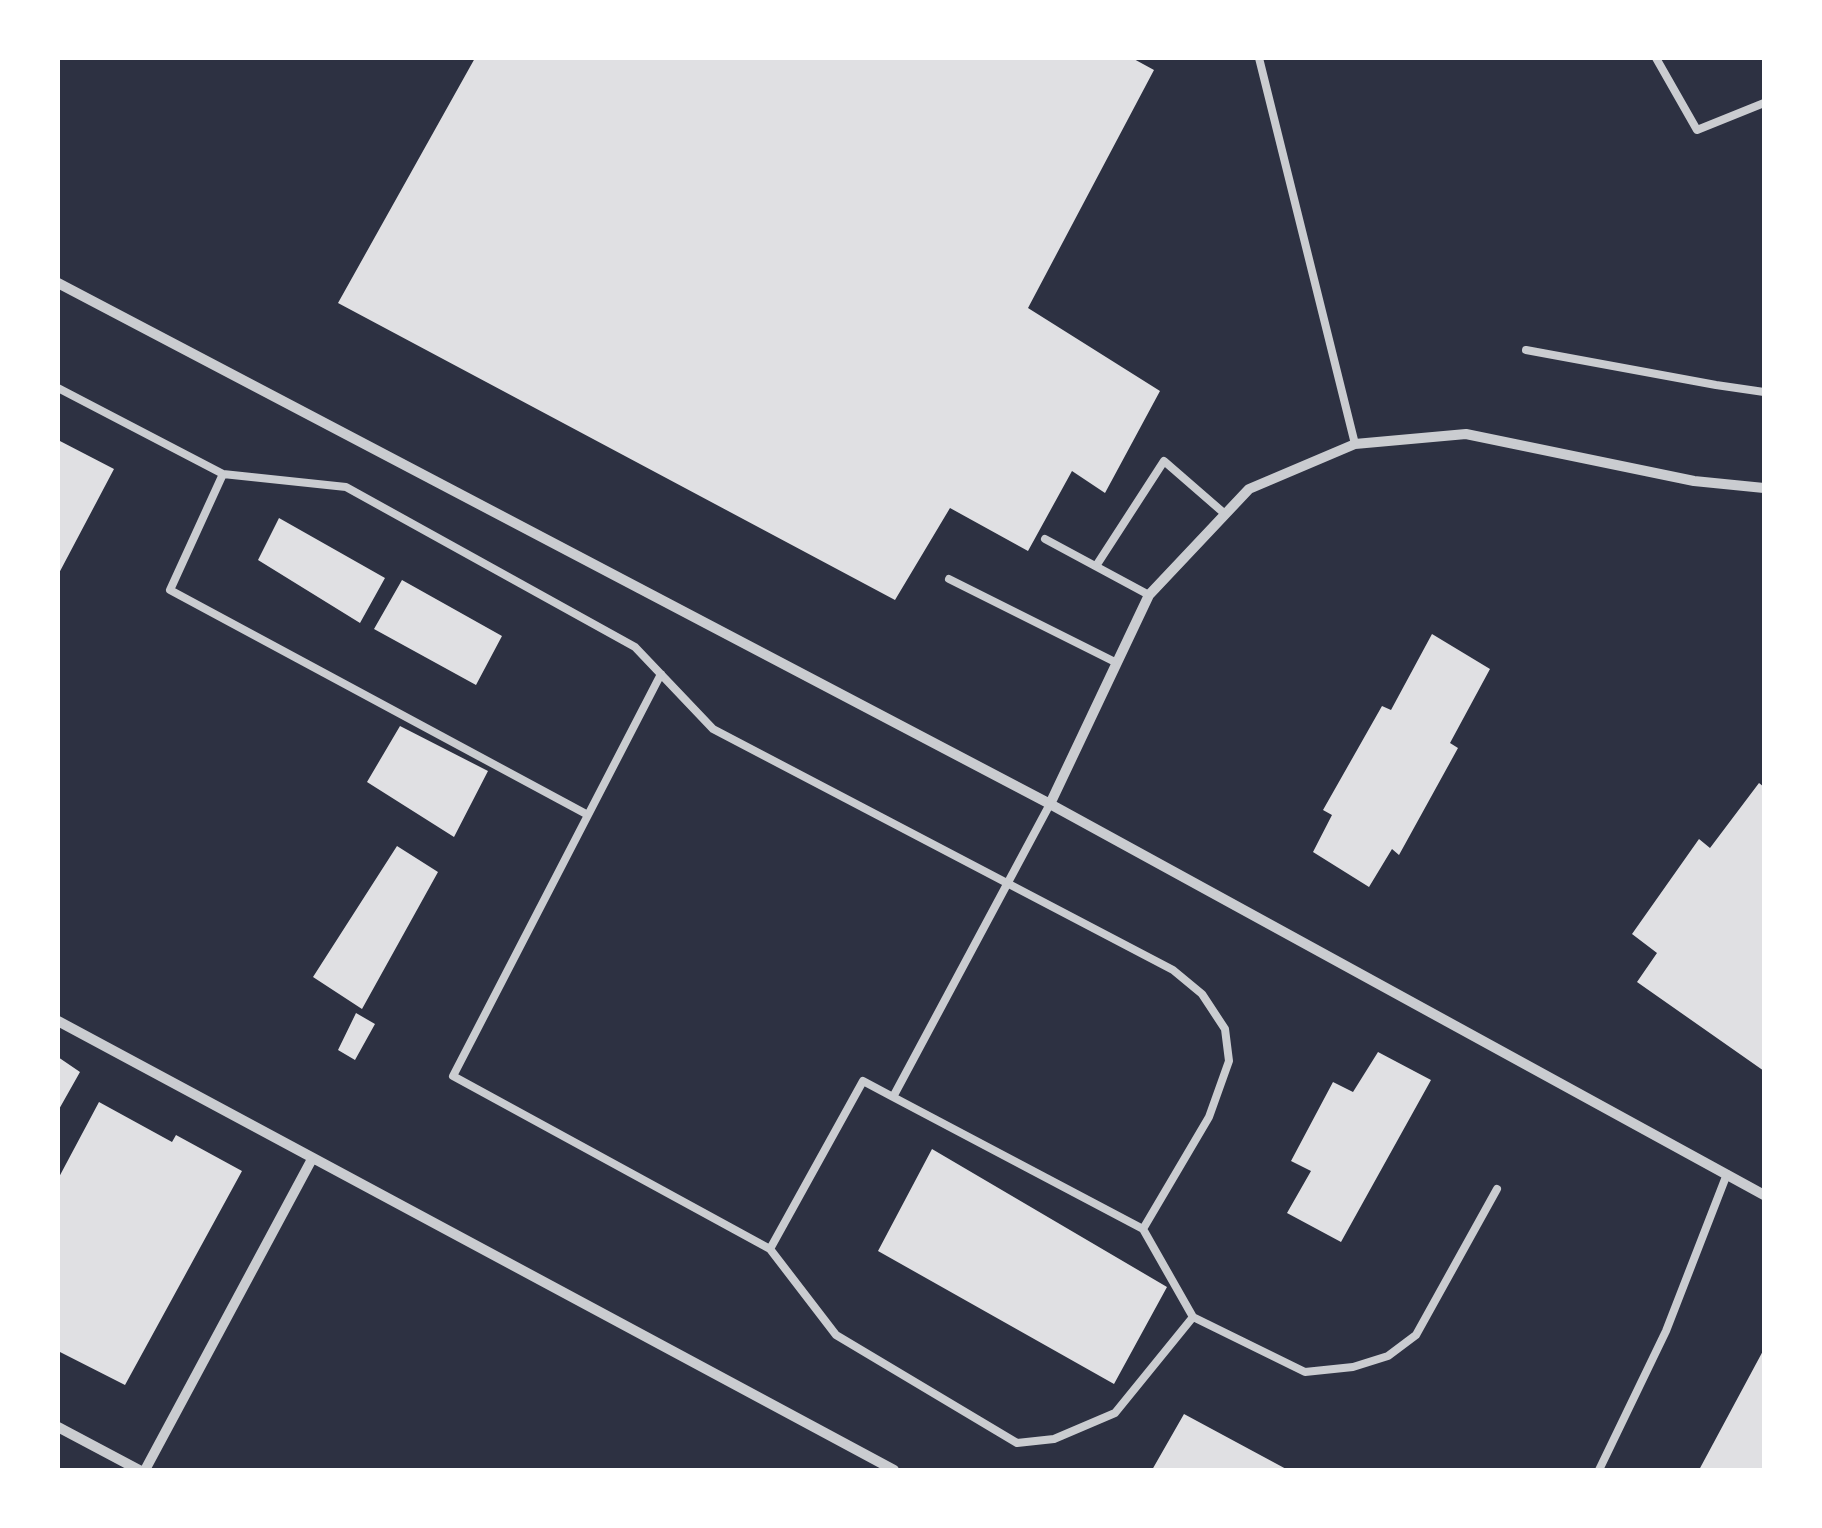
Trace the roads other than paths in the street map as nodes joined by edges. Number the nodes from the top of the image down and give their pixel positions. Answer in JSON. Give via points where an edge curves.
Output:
{"nodes":[{"id":1,"x":1260,"y":58,"type":"edge"},
{"id":2,"x":1656,"y":58,"type":"edge"},
{"id":3,"x":1764,"y":103,"type":"edge"},
{"id":4,"x":58,"y":283,"type":"edge"},
{"id":5,"x":1526,"y":350,"type":"dead end"},
{"id":6,"x":58,"y":388,"type":"edge"},
{"id":7,"x":1764,"y":392,"type":"edge"},
{"id":8,"x":1355,"y":444,"type":"junction"},
{"id":9,"x":223,"y":474,"type":"junction"},
{"id":10,"x":1764,"y":488,"type":"edge"},
{"id":11,"x":1226,"y":514,"type":"junction"},
{"id":12,"x":1046,"y":539,"type":"dead end"},
{"id":13,"x":1096,"y":566,"type":"junction"},
{"id":14,"x":948,"y":579,"type":"dead end"},
{"id":15,"x":1149,"y":595,"type":"junction"},
{"id":16,"x":1116,"y":663,"type":"junction"},
{"id":17,"x":661,"y":674,"type":"junction"},
{"id":18,"x":1050,"y":804,"type":"junction"},
{"id":19,"x":588,"y":815,"type":"junction"},
{"id":20,"x":1007,"y":884,"type":"junction"},
{"id":21,"x":58,"y":1022,"type":"edge"},
{"id":22,"x":893,"y":1096,"type":"junction"},
{"id":23,"x":312,"y":1159,"type":"junction"},
{"id":24,"x":1726,"y":1174,"type":"junction"},
{"id":25,"x":1497,"y":1189,"type":"dead end"},
{"id":26,"x":1764,"y":1195,"type":"edge"},
{"id":27,"x":1143,"y":1229,"type":"junction"},
{"id":28,"x":770,"y":1249,"type":"junction"},
{"id":29,"x":1193,"y":1317,"type":"junction"},
{"id":30,"x":58,"y":1427,"type":"edge"},
{"id":31,"x":142,"y":1470,"type":"edge"},
{"id":32,"x":894,"y":1470,"type":"edge"},
{"id":33,"x":1599,"y":1470,"type":"edge"}],
"edges":[{"from":1,"to":8,"type":"lane"},
{"from":2,"to":3,"type":"lane","via":[[1697,130]]},
{"from":4,"to":18,"type":"street"},
{"from":5,"to":7,"type":"lane"},
{"from":6,"to":9,"type":"lane"},
{"from":8,"to":10,"type":"street","via":[[1466,434],[1694,481]]},
{"from":8,"to":11,"type":"street","via":[[1249,489]]},
{"from":9,"to":17,"type":"lane","via":[[346,486],[636,647]]},
{"from":9,"to":19,"type":"lane","via":[[170,590]]},
{"from":11,"to":13,"type":"lane","via":[[1164,461]]},
{"from":11,"to":15,"type":"street"},
{"from":12,"to":13,"type":"lane"},
{"from":13,"to":15,"type":"lane"},
{"from":14,"to":16,"type":"lane"},
{"from":15,"to":16,"type":"street"},
{"from":16,"to":18,"type":"street"},
{"from":17,"to":19,"type":"lane"},
{"from":17,"to":20,"type":"lane","via":[[713,729]]},
{"from":18,"to":20,"type":"lane"},
{"from":18,"to":24,"type":"street"},
{"from":19,"to":28,"type":"lane","via":[[453,1076]]},
{"from":20,"to":22,"type":"lane"},
{"from":20,"to":27,"type":"lane","via":[[1173,970],[1202,994],[1225,1029],[1229,1060],[1209,1117]]},
{"from":21,"to":23,"type":"street"},
{"from":22,"to":27,"type":"lane"},
{"from":22,"to":28,"type":"lane","via":[[863,1081]]},
{"from":23,"to":31,"type":"street"},
{"from":23,"to":32,"type":"street"},
{"from":24,"to":26,"type":"street"},
{"from":24,"to":33,"type":"lane","via":[[1666,1331]]},
{"from":25,"to":29,"type":"lane","via":[[1416,1335],[1388,1356],[1305,1372]]},
{"from":27,"to":29,"type":"lane"},
{"from":28,"to":29,"type":"lane","via":[[836,1335],[1017,1443],[1054,1440],[1115,1413]]},
{"from":30,"to":31,"type":"street"}]}
